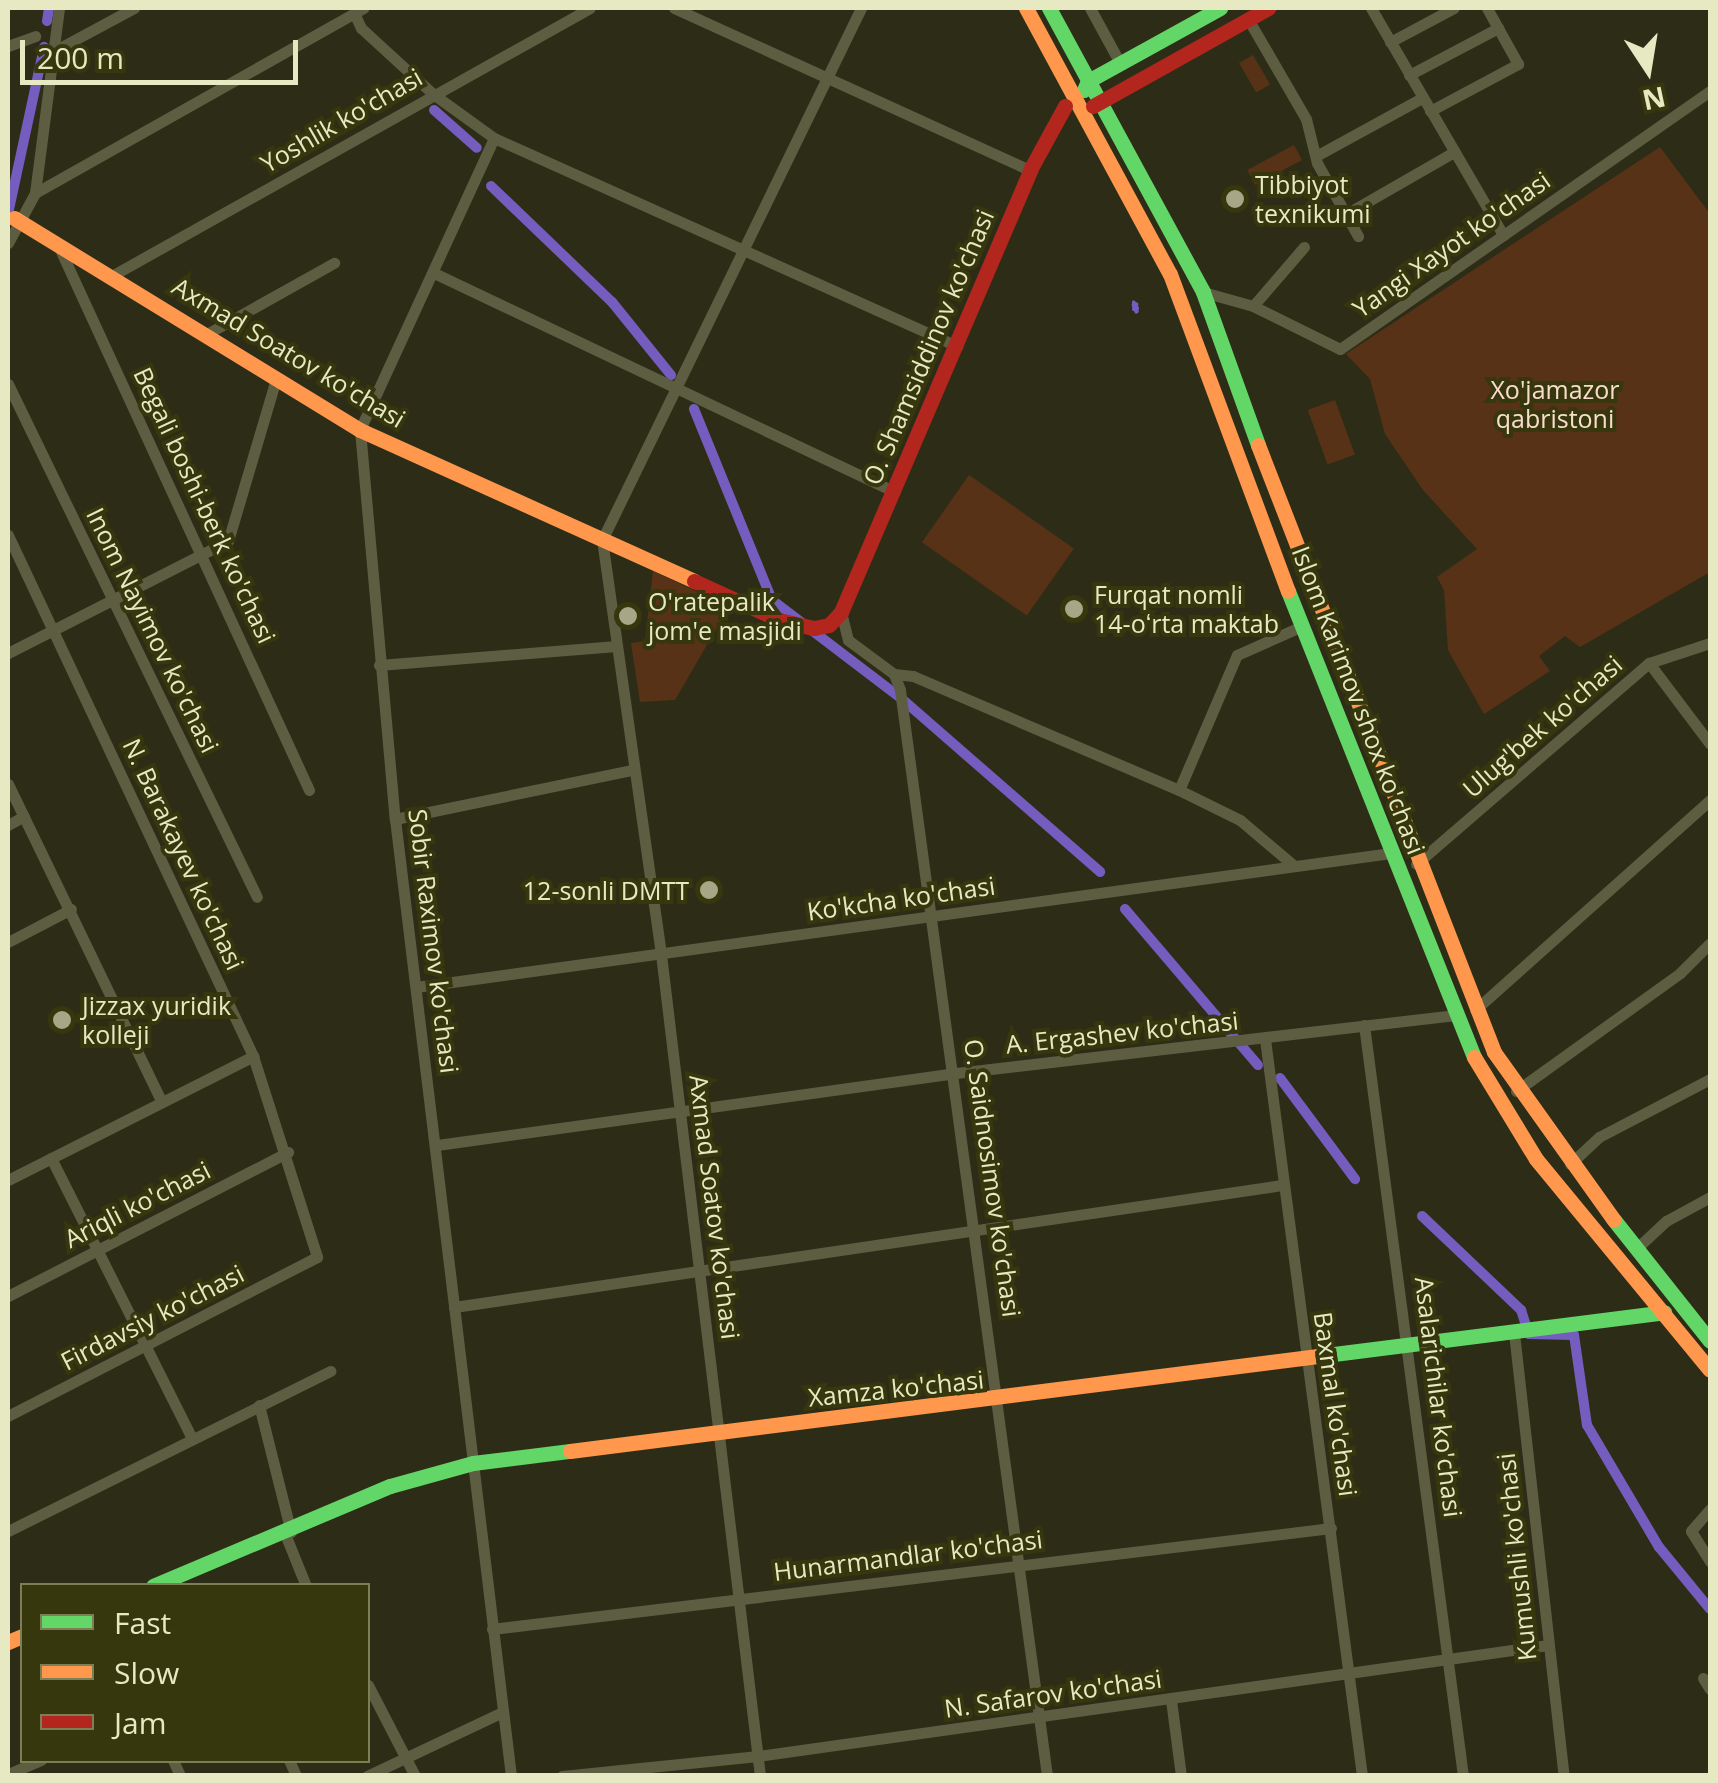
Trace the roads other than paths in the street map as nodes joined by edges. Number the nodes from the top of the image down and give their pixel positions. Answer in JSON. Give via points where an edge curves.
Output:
{"nodes":[{"id":1,"x":59,"y":8,"type":"edge"},
{"id":2,"x":134,"y":8,"type":"edge"},
{"id":3,"x":590,"y":8,"type":"edge"},
{"id":4,"x":674,"y":8,"type":"edge"},
{"id":5,"x":862,"y":8,"type":"edge"},
{"id":6,"x":1026,"y":8,"type":"edge"},
{"id":7,"x":1049,"y":8,"type":"edge"},
{"id":8,"x":1090,"y":8,"type":"edge"},
{"id":9,"x":1220,"y":8,"type":"edge"},
{"id":10,"x":1268,"y":8,"type":"edge"},
{"id":11,"x":1371,"y":8,"type":"edge"},
{"id":12,"x":1454,"y":8,"type":"edge"},
{"id":13,"x":1486,"y":8,"type":"edge"},
{"id":14,"x":359,"y":10,"type":"edge"},
{"id":15,"x":1248,"y":19,"type":"junction"},
{"id":16,"x":1498,"y":28,"type":"junction"},
{"id":17,"x":35,"y":36,"type":"dead end"},
{"id":18,"x":1390,"y":42,"type":"junction"},
{"id":19,"x":8,"y":46,"type":"edge"},
{"id":20,"x":54,"y":51,"type":"junction"},
{"id":21,"x":1120,"y":64,"type":"junction"},
{"id":22,"x":1409,"y":76,"type":"junction"},
{"id":23,"x":828,"y":79,"type":"junction"},
{"id":24,"x":1088,"y":81,"type":"junction"},
{"id":25,"x":1071,"y":90,"type":"junction"},
{"id":26,"x":1710,"y":91,"type":"edge"},
{"id":27,"x":433,"y":94,"type":"junction"},
{"id":28,"x":1422,"y":98,"type":"junction"},
{"id":29,"x":1101,"y":103,"type":"junction"},
{"id":30,"x":1079,"y":111,"type":"junction"},
{"id":31,"x":1430,"y":112,"type":"junction"},
{"id":32,"x":494,"y":138,"type":"junction"},
{"id":33,"x":1454,"y":152,"type":"junction"},
{"id":34,"x":1316,"y":156,"type":"junction"},
{"id":35,"x":1030,"y":170,"type":"junction"},
{"id":36,"x":35,"y":193,"type":"junction"},
{"id":37,"x":1346,"y":214,"type":"junction"},
{"id":38,"x":14,"y":219,"type":"edge"},
{"id":39,"x":1504,"y":235,"type":"junction"},
{"id":40,"x":1358,"y":236,"type":"dead end"},
{"id":41,"x":56,"y":241,"type":"junction"},
{"id":42,"x":8,"y":244,"type":"edge"},
{"id":43,"x":1304,"y":248,"type":"dead end"},
{"id":44,"x":742,"y":251,"type":"junction"},
{"id":45,"x":334,"y":264,"type":"dead end"},
{"id":46,"x":434,"y":273,"type":"junction"},
{"id":47,"x":115,"y":274,"type":"junction"},
{"id":48,"x":1204,"y":292,"type":"junction"},
{"id":49,"x":1253,"y":306,"type":"junction"},
{"id":50,"x":205,"y":334,"type":"junction"},
{"id":51,"x":956,"y":346,"type":"junction"},
{"id":52,"x":276,"y":379,"type":"junction"},
{"id":53,"x":8,"y":384,"type":"edge"},
{"id":54,"x":676,"y":390,"type":"junction"},
{"id":55,"x":360,"y":430,"type":"junction"},
{"id":56,"x":894,"y":492,"type":"junction"},
{"id":57,"x":8,"y":535,"type":"edge"},
{"id":58,"x":602,"y":540,"type":"junction"},
{"id":59,"x":1295,"y":544,"type":"junction"},
{"id":60,"x":1276,"y":550,"type":"junction"},
{"id":61,"x":203,"y":554,"type":"junction"},
{"id":62,"x":114,"y":601,"type":"junction"},
{"id":63,"x":841,"y":612,"type":"junction"},
{"id":64,"x":1324,"y":628,"type":"junction"},
{"id":65,"x":54,"y":630,"type":"junction"},
{"id":66,"x":1303,"y":630,"type":"junction"},
{"id":67,"x":1710,"y":643,"type":"edge"},
{"id":68,"x":614,"y":646,"type":"junction"},
{"id":69,"x":8,"y":653,"type":"edge"},
{"id":70,"x":1649,"y":663,"type":"junction"},
{"id":71,"x":379,"y":665,"type":"junction"},
{"id":72,"x":894,"y":674,"type":"junction"},
{"id":73,"x":1710,"y":744,"type":"edge"},
{"id":74,"x":631,"y":770,"type":"junction"},
{"id":75,"x":8,"y":784,"type":"edge"},
{"id":76,"x":308,"y":790,"type":"dead end"},
{"id":77,"x":1179,"y":790,"type":"junction"},
{"id":78,"x":1710,"y":800,"type":"edge"},
{"id":79,"x":24,"y":816,"type":"junction"},
{"id":80,"x":395,"y":819,"type":"junction"},
{"id":81,"x":8,"y":824,"type":"edge"},
{"id":82,"x":1391,"y":853,"type":"junction"},
{"id":83,"x":1416,"y":864,"type":"junction"},
{"id":84,"x":1293,"y":865,"type":"junction"},
{"id":85,"x":257,"y":897,"type":"dead end"},
{"id":86,"x":70,"y":909,"type":"junction"},
{"id":87,"x":934,"y":915,"type":"junction"},
{"id":88,"x":8,"y":942,"type":"edge"},
{"id":89,"x":1710,"y":943,"type":"edge"},
{"id":90,"x":662,"y":954,"type":"junction"},
{"id":91,"x":416,"y":987,"type":"junction"},
{"id":92,"x":1475,"y":1010,"type":"junction"},
{"id":93,"x":1456,"y":1015,"type":"junction"},
{"id":94,"x":1364,"y":1024,"type":"junction"},
{"id":95,"x":1264,"y":1039,"type":"junction"},
{"id":96,"x":254,"y":1056,"type":"junction"},
{"id":97,"x":956,"y":1073,"type":"junction"},
{"id":98,"x":1710,"y":1079,"type":"edge"},
{"id":99,"x":1516,"y":1091,"type":"junction"},
{"id":100,"x":162,"y":1102,"type":"junction"},
{"id":101,"x":677,"y":1112,"type":"junction"},
{"id":102,"x":437,"y":1145,"type":"junction"},
{"id":103,"x":288,"y":1152,"type":"junction"},
{"id":104,"x":51,"y":1158,"type":"junction"},
{"id":105,"x":1570,"y":1164,"type":"junction"},
{"id":106,"x":8,"y":1180,"type":"edge"},
{"id":107,"x":1282,"y":1185,"type":"junction"},
{"id":108,"x":1710,"y":1197,"type":"edge"},
{"id":109,"x":976,"y":1229,"type":"junction"},
{"id":110,"x":1637,"y":1248,"type":"junction"},
{"id":111,"x":98,"y":1249,"type":"junction"},
{"id":112,"x":316,"y":1258,"type":"joint"},
{"id":113,"x":698,"y":1268,"type":"junction"},
{"id":114,"x":8,"y":1296,"type":"edge"},
{"id":115,"x":454,"y":1307,"type":"junction"},
{"id":116,"x":1664,"y":1312,"type":"junction"},
{"id":117,"x":1708,"y":1329,"type":"edge"},
{"id":118,"x":1523,"y":1332,"type":"junction"},
{"id":119,"x":146,"y":1345,"type":"junction"},
{"id":120,"x":1411,"y":1348,"type":"junction"},
{"id":121,"x":1307,"y":1362,"type":"junction"},
{"id":122,"x":1710,"y":1370,"type":"edge"},
{"id":123,"x":331,"y":1371,"type":"dead end"},
{"id":124,"x":1001,"y":1401,"type":"junction"},
{"id":125,"x":259,"y":1405,"type":"junction"},
{"id":126,"x":8,"y":1416,"type":"edge"},
{"id":127,"x":718,"y":1433,"type":"junction"},
{"id":128,"x":192,"y":1438,"type":"junction"},
{"id":129,"x":473,"y":1463,"type":"junction"},
{"id":130,"x":1710,"y":1508,"type":"edge"},
{"id":131,"x":1330,"y":1528,"type":"junction"},
{"id":132,"x":8,"y":1531,"type":"edge"},
{"id":133,"x":288,"y":1533,"type":"junction"},
{"id":134,"x":1710,"y":1561,"type":"edge"},
{"id":135,"x":1022,"y":1563,"type":"junction"},
{"id":136,"x":162,"y":1583,"type":"edge"},
{"id":137,"x":305,"y":1583,"type":"edge"},
{"id":138,"x":738,"y":1599,"type":"junction"},
{"id":139,"x":492,"y":1630,"type":"junction"},
{"id":140,"x":1548,"y":1645,"type":"junction"},
{"id":141,"x":1449,"y":1660,"type":"junction"},
{"id":142,"x":1344,"y":1675,"type":"junction"},
{"id":143,"x":370,"y":1689,"type":"edge"},
{"id":144,"x":1171,"y":1700,"type":"junction"},
{"id":145,"x":500,"y":1713,"type":"junction"},
{"id":146,"x":1040,"y":1718,"type":"junction"},
{"id":147,"x":758,"y":1756,"type":"junction"},
{"id":148,"x":406,"y":1757,"type":"junction"},
{"id":149,"x":34,"y":1763,"type":"edge"},
{"id":150,"x":8,"y":1774,"type":"edge"},
{"id":151,"x":366,"y":1776,"type":"edge"},
{"id":152,"x":415,"y":1776,"type":"edge"},
{"id":153,"x":511,"y":1776,"type":"edge"},
{"id":154,"x":562,"y":1776,"type":"edge"},
{"id":155,"x":760,"y":1776,"type":"edge"},
{"id":156,"x":1048,"y":1776,"type":"edge"},
{"id":157,"x":1181,"y":1776,"type":"edge"},
{"id":158,"x":1362,"y":1776,"type":"edge"},
{"id":159,"x":1463,"y":1776,"type":"edge"},
{"id":160,"x":1564,"y":1776,"type":"edge"}],
"edges":[{"from":1,"to":20,"type":"street"},
{"from":2,"to":20,"type":"street"},
{"from":3,"to":27,"type":"street","name":"Yoshlik ko'chasi"},
{"from":4,"to":23,"type":"street"},
{"from":5,"to":23,"type":"street"},
{"from":6,"to":25,"type":"main road"},
{"from":7,"to":24,"type":"main road","name":"Islom Karimov shox ko'chasi"},
{"from":8,"to":21,"type":"street"},
{"from":9,"to":21,"type":"main road"},
{"from":10,"to":15,"type":"main road"},
{"from":11,"to":18,"type":"street"},
{"from":12,"to":18,"type":"street"},
{"from":13,"to":16,"type":"street"},
{"from":14,"to":27,"type":"street","via":[[360,28]]},
{"from":14,"to":36,"type":"street"},
{"from":15,"to":29,"type":"main road"},
{"from":15,"to":34,"type":"street","via":[[1306,119]]},
{"from":16,"to":22,"type":"street"},
{"from":16,"to":31,"type":"street","via":[[1518,64]]},
{"from":17,"to":19,"type":"street"},
{"from":18,"to":22,"type":"street"},
{"from":20,"to":36,"type":"street"},
{"from":21,"to":24,"type":"main road"},
{"from":22,"to":28,"type":"street"},
{"from":23,"to":35,"type":"street"},
{"from":23,"to":44,"type":"street"},
{"from":24,"to":25,"type":"main road"},
{"from":24,"to":29,"type":"main road","name":"Islom Karimov shox ko'chasi"},
{"from":24,"to":30,"type":"main road"},
{"from":25,"to":30,"type":"main road"},
{"from":26,"to":39,"type":"street","name":"Yangi Xayot ko'chasi"},
{"from":27,"to":32,"type":"street"},
{"from":27,"to":47,"type":"street","name":"Yoshlik ko'chasi"},
{"from":28,"to":31,"type":"street"},
{"from":28,"to":34,"type":"street"},
{"from":29,"to":30,"type":"main road"},
{"from":29,"to":48,"type":"main road","name":"Islom Karimov shox ko'chasi"},
{"from":30,"to":35,"type":"main road","name":"O. Shamsiddinov ko'chasi"},
{"from":30,"to":60,"type":"main road","name":"Islom Karimov shox ko'chasi","via":[[1170,274]]},
{"from":31,"to":33,"type":"street"},
{"from":32,"to":44,"type":"street"},
{"from":32,"to":46,"type":"street","name":"Sobir Raximov ko'chasi"},
{"from":33,"to":37,"type":"street"},
{"from":33,"to":39,"type":"street"},
{"from":34,"to":37,"type":"street"},
{"from":35,"to":51,"type":"main road","name":"O. Shamsiddinov ko'chasi"},
{"from":36,"to":38,"type":"street"},
{"from":37,"to":40,"type":"street"},
{"from":38,"to":41,"type":"main road","name":"Axmad Soatov ko'chasi"},
{"from":38,"to":42,"type":"street"},
{"from":39,"to":49,"type":"street","name":"Yangi Xayot ko'chasi","via":[[1340,349]]},
{"from":41,"to":47,"type":"main road","name":"Axmad Soatov ko'chasi"},
{"from":41,"to":61,"type":"street","name":"Begali boshi-berk ko'chasi"},
{"from":43,"to":49,"type":"street"},
{"from":44,"to":51,"type":"street"},
{"from":44,"to":54,"type":"street"},
{"from":45,"to":50,"type":"street"},
{"from":46,"to":54,"type":"street"},
{"from":46,"to":55,"type":"street","name":"Sobir Raximov ko'chasi"},
{"from":47,"to":50,"type":"main road","name":"Axmad Soatov ko'chasi"},
{"from":48,"to":49,"type":"street","name":"Yangi Xayot ko'chasi"},
{"from":48,"to":59,"type":"main road","name":"Islom Karimov shox ko'chasi"},
{"from":50,"to":52,"type":"main road","name":"Axmad Soatov ko'chasi"},
{"from":51,"to":56,"type":"main road","name":"O. Shamsiddinov ko'chasi"},
{"from":52,"to":55,"type":"main road","name":"Axmad Soatov ko'chasi"},
{"from":52,"to":61,"type":"street","via":[[228,541]]},
{"from":53,"to":62,"type":"street","name":"Inom Nayimov ko'chasi"},
{"from":54,"to":56,"type":"street"},
{"from":54,"to":58,"type":"street"},
{"from":55,"to":58,"type":"main road","name":"Axmad Soatov ko'chasi"},
{"from":55,"to":71,"type":"street","name":"Sobir Raximov ko'chasi"},
{"from":56,"to":63,"type":"main road","name":"O. Shamsiddinov ko'chasi"},
{"from":57,"to":65,"type":"street","name":"N. Barakayev ko'chasi"},
{"from":58,"to":63,"type":"main road","name":"Axmad Soatov ko'chasi","via":[[809,627],[829,626]]},
{"from":58,"to":68,"type":"street","name":"Axmad Soatov ko'chasi"},
{"from":59,"to":60,"type":"main road","via":[[1288,556]]},
{"from":59,"to":64,"type":"main road","name":"Islom Karimov shox ko'chasi"},
{"from":60,"to":66,"type":"main road","name":"Islom Karimov shox ko'chasi"},
{"from":61,"to":62,"type":"street"},
{"from":61,"to":76,"type":"street","name":"Begali boshi-berk ko'chasi"},
{"from":62,"to":65,"type":"street"},
{"from":62,"to":85,"type":"street","name":"Inom Nayimov ko'chasi"},
{"from":63,"to":72,"type":"street","via":[[848,640]]},
{"from":64,"to":66,"type":"main road","via":[[1310,624]]},
{"from":64,"to":83,"type":"main road","name":"Islom Karimov shox ko'chasi"},
{"from":65,"to":69,"type":"street"},
{"from":65,"to":96,"type":"street","name":"N. Barakayev ko'chasi"},
{"from":66,"to":77,"type":"street","via":[[1237,655]]},
{"from":66,"to":82,"type":"main road","name":"Islom Karimov shox ko'chasi"},
{"from":67,"to":70,"type":"street","name":"Ulug'bek ko'chasi"},
{"from":68,"to":71,"type":"street"},
{"from":68,"to":74,"type":"street","name":"Axmad Soatov ko'chasi"},
{"from":70,"to":73,"type":"street"},
{"from":70,"to":83,"type":"street","name":"Ulug'bek ko'chasi"},
{"from":71,"to":80,"type":"street","name":"Sobir Raximov ko'chasi"},
{"from":72,"to":77,"type":"street","via":[[913,676]]},
{"from":72,"to":87,"type":"street","name":"O. Saidnosimov ko'chasi"},
{"from":74,"to":80,"type":"street"},
{"from":74,"to":90,"type":"street","name":"Axmad Soatov ko'chasi"},
{"from":75,"to":79,"type":"street"},
{"from":77,"to":84,"type":"street","via":[[1240,820]]},
{"from":78,"to":92,"type":"street"},
{"from":79,"to":81,"type":"street"},
{"from":79,"to":86,"type":"street"},
{"from":80,"to":91,"type":"street","name":"Sobir Raximov ko'chasi"},
{"from":82,"to":84,"type":"street","name":"Ko'kcha ko'chasi"},
{"from":82,"to":93,"type":"main road","name":"Islom Karimov shox ko'chasi"},
{"from":83,"to":92,"type":"main road","name":"Islom Karimov shox ko'chasi"},
{"from":84,"to":87,"type":"street","name":"Ko'kcha ko'chasi"},
{"from":86,"to":88,"type":"street"},
{"from":86,"to":100,"type":"street"},
{"from":87,"to":90,"type":"street","name":"Ko'kcha ko'chasi"},
{"from":87,"to":97,"type":"street","name":"O. Saidnosimov ko'chasi"},
{"from":89,"to":99,"type":"street","via":[[1680,973]]},
{"from":90,"to":91,"type":"street","name":"Ko'kcha ko'chasi"},
{"from":90,"to":101,"type":"street","name":"Axmad Soatov ko'chasi"},
{"from":91,"to":102,"type":"street","name":"Sobir Raximov ko'chasi"},
{"from":92,"to":99,"type":"main road","name":"Islom Karimov shox ko'chasi"},
{"from":93,"to":94,"type":"street","name":"A. Ergashev ko'chasi"},
{"from":93,"to":116,"type":"main road","name":"Islom Karimov shox ko'chasi","via":[[1490,1092],[1536,1159]]},
{"from":94,"to":95,"type":"street","name":"A. Ergashev ko'chasi"},
{"from":94,"to":120,"type":"street","name":"Asalarichilar ko'chasi"},
{"from":95,"to":97,"type":"street","name":"A. Ergashev ko'chasi"},
{"from":95,"to":107,"type":"street","name":"Baxmal ko'chasi"},
{"from":96,"to":100,"type":"street"},
{"from":96,"to":103,"type":"street","name":"N. Barakayev ko'chasi"},
{"from":97,"to":101,"type":"street","name":"A. Ergashev ko'chasi"},
{"from":97,"to":109,"type":"street","name":"O. Saidnosimov ko'chasi"},
{"from":98,"to":105,"type":"street","via":[[1599,1138]]},
{"from":99,"to":105,"type":"main road","name":"Islom Karimov shox ko'chasi"},
{"from":100,"to":104,"type":"street"},
{"from":101,"to":102,"type":"street","name":"A. Ergashev ko'chasi"},
{"from":101,"to":113,"type":"street","name":"Axmad Soatov ko'chasi"},
{"from":102,"to":115,"type":"street","name":"Sobir Raximov ko'chasi"},
{"from":103,"to":111,"type":"street","name":"Ariqli ko'chasi"},
{"from":103,"to":112,"type":"street","name":"N. Barakayev ko'chasi"},
{"from":104,"to":106,"type":"street"},
{"from":104,"to":111,"type":"street"},
{"from":105,"to":110,"type":"main road","name":"Islom Karimov shox ko'chasi"},
{"from":107,"to":109,"type":"street"},
{"from":107,"to":121,"type":"street","name":"Baxmal ko'chasi"},
{"from":108,"to":110,"type":"street","via":[[1666,1221]]},
{"from":109,"to":113,"type":"street"},
{"from":109,"to":124,"type":"street","name":"O. Saidnosimov ko'chasi"},
{"from":110,"to":117,"type":"main road","name":"Islom Karimov shox ko'chasi"},
{"from":111,"to":114,"type":"street","name":"Ariqli ko'chasi"},
{"from":111,"to":119,"type":"street"},
{"from":112,"to":119,"type":"street","name":"Firdavsiy ko'chasi"},
{"from":113,"to":115,"type":"street"},
{"from":113,"to":127,"type":"street","name":"Axmad Soatov ko'chasi"},
{"from":115,"to":129,"type":"street","name":"Sobir Raximov ko'chasi"},
{"from":116,"to":118,"type":"main road","name":"Xamza ko'chasi"},
{"from":116,"to":122,"type":"main road","name":"Islom Karimov shox ko'chasi"},
{"from":118,"to":120,"type":"main road","name":"Xamza ko'chasi"},
{"from":118,"to":140,"type":"street","name":"Kumushli ko'chasi"},
{"from":119,"to":126,"type":"street","name":"Firdavsiy ko'chasi"},
{"from":119,"to":128,"type":"street"},
{"from":120,"to":121,"type":"main road","name":"Xamza ko'chasi"},
{"from":120,"to":141,"type":"street","name":"Asalarichilar ko'chasi"},
{"from":121,"to":124,"type":"main road","name":"Xamza ko'chasi"},
{"from":121,"to":131,"type":"street","name":"Baxmal ko'chasi"},
{"from":123,"to":125,"type":"street"},
{"from":124,"to":127,"type":"main road","name":"Xamza ko'chasi"},
{"from":124,"to":135,"type":"street","name":"O. Saidnosimov ko'chasi"},
{"from":125,"to":128,"type":"street"},
{"from":125,"to":133,"type":"street"},
{"from":127,"to":129,"type":"main road","name":"Xamza ko'chasi"},
{"from":127,"to":138,"type":"street","name":"Axmad Soatov ko'chasi"},
{"from":128,"to":132,"type":"street"},
{"from":129,"to":133,"type":"main road","name":"Xamza ko'chasi","via":[[390,1486]]},
{"from":129,"to":139,"type":"street","name":"Sobir Raximov ko'chasi"},
{"from":130,"to":134,"type":"street","via":[[1691,1531]]},
{"from":131,"to":135,"type":"street","name":"Hunarmandlar ko'chasi"},
{"from":131,"to":142,"type":"street","name":"Baxmal ko'chasi"},
{"from":133,"to":136,"type":"main road","name":"Xamza ko'chasi"},
{"from":133,"to":137,"type":"street"},
{"from":135,"to":138,"type":"street","name":"Hunarmandlar ko'chasi"},
{"from":135,"to":146,"type":"street","name":"O. Saidnosimov ko'chasi"},
{"from":138,"to":139,"type":"street","name":"Hunarmandlar ko'chasi"},
{"from":138,"to":147,"type":"street","name":"Axmad Soatov ko'chasi"},
{"from":139,"to":145,"type":"street","name":"Sobir Raximov ko'chasi"},
{"from":140,"to":141,"type":"street","name":"N. Safarov ko'chasi"},
{"from":140,"to":160,"type":"street","name":"Kumushli ko'chasi"},
{"from":141,"to":142,"type":"street","name":"N. Safarov ko'chasi"},
{"from":141,"to":159,"type":"street","name":"Asalarichilar ko'chasi"},
{"from":142,"to":144,"type":"street","name":"N. Safarov ko'chasi"},
{"from":142,"to":158,"type":"street","name":"Baxmal ko'chasi"},
{"from":143,"to":148,"type":"street"},
{"from":144,"to":146,"type":"street","name":"N. Safarov ko'chasi"},
{"from":144,"to":157,"type":"street"},
{"from":145,"to":148,"type":"street"},
{"from":145,"to":153,"type":"street","name":"Sobir Raximov ko'chasi"},
{"from":146,"to":147,"type":"street","name":"N. Safarov ko'chasi"},
{"from":146,"to":156,"type":"street","name":"O. Saidnosimov ko'chasi"},
{"from":147,"to":154,"type":"street","name":"N. Safarov ko'chasi"},
{"from":147,"to":155,"type":"street","name":"Axmad Soatov ko'chasi"},
{"from":148,"to":151,"type":"street"},
{"from":148,"to":152,"type":"street"},
{"from":149,"to":150,"type":"street"}]}
